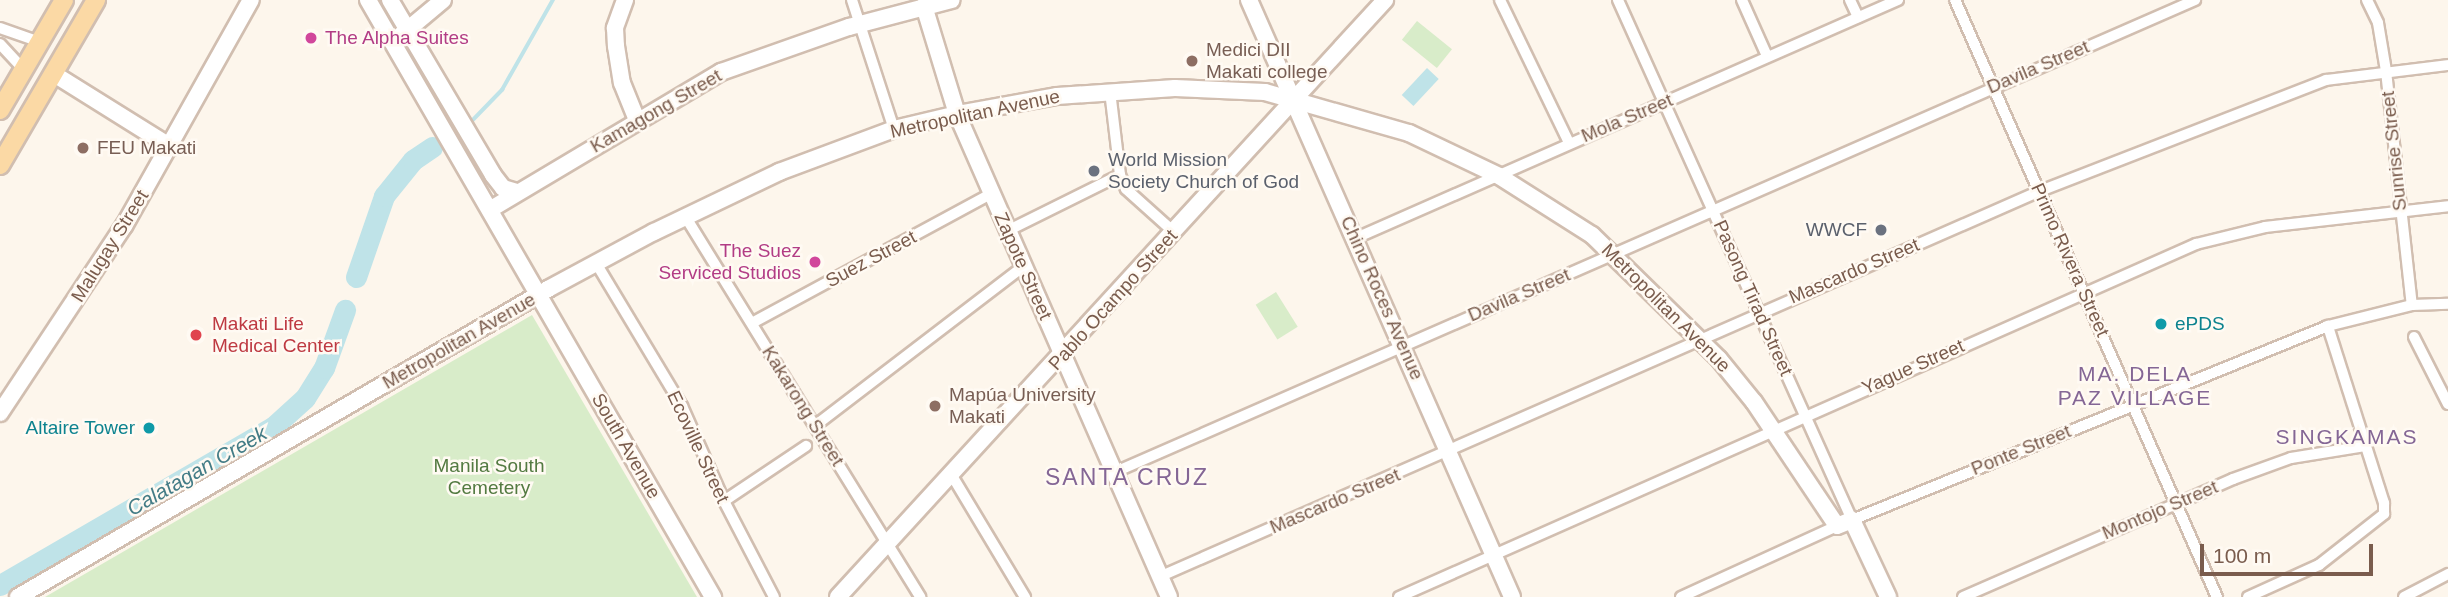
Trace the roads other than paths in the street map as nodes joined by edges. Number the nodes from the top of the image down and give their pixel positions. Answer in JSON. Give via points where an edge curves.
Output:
{"nodes":[{"id":1,"x":64,"y":0,"type":"edge"},
{"id":2,"x":96,"y":0,"type":"edge"},
{"id":3,"x":251,"y":0,"type":"edge"},
{"id":4,"x":368,"y":0,"type":"edge"},
{"id":5,"x":390,"y":0,"type":"edge"},
{"id":6,"x":443,"y":0,"type":"edge"},
{"id":7,"x":625,"y":0,"type":"edge"},
{"id":8,"x":852,"y":0,"type":"edge"},
{"id":9,"x":952,"y":0,"type":"edge"},
{"id":10,"x":1250,"y":0,"type":"edge"},
{"id":11,"x":1385,"y":0,"type":"edge"},
{"id":12,"x":1500,"y":0,"type":"edge"},
{"id":13,"x":1618,"y":0,"type":"edge"},
{"id":14,"x":1742,"y":0,"type":"edge"},
{"id":15,"x":1850,"y":0,"type":"edge"},
{"id":16,"x":1898,"y":0,"type":"edge"},
{"id":17,"x":1955,"y":0,"type":"edge"},
{"id":18,"x":2195,"y":0,"type":"edge"},
{"id":19,"x":2367,"y":0,"type":"edge"},
{"id":20,"x":924,"y":6,"type":"junction"},
{"id":21,"x":1858,"y":17,"type":"junction"},
{"id":22,"x":860,"y":24,"type":"junction"},
{"id":23,"x":0,"y":28,"type":"edge"},
{"id":24,"x":408,"y":30,"type":"junction"},
{"id":25,"x":40,"y":42,"type":"junction"},
{"id":26,"x":393,"y":42,"type":"junction"},
{"id":27,"x":0,"y":44,"type":"edge"},
{"id":28,"x":1767,"y":56,"type":"junction"},
{"id":29,"x":2448,"y":65,"type":"edge"},
{"id":30,"x":24,"y":70,"type":"junction"},
{"id":31,"x":2386,"y":71,"type":"junction"},
{"id":32,"x":54,"y":74,"type":"junction"},
{"id":33,"x":1994,"y":86,"type":"junction"},
{"id":34,"x":1110,"y":91,"type":"junction"},
{"id":35,"x":1294,"y":99,"type":"junction"},
{"id":36,"x":1667,"y":101,"type":"junction"},
{"id":37,"x":0,"y":110,"type":"edge"},
{"id":38,"x":957,"y":114,"type":"junction"},
{"id":39,"x":637,"y":120,"type":"junction"},
{"id":40,"x":894,"y":129,"type":"junction"},
{"id":41,"x":1569,"y":143,"type":"junction"},
{"id":42,"x":171,"y":147,"type":"junction"},
{"id":43,"x":0,"y":164,"type":"edge"},
{"id":44,"x":1120,"y":175,"type":"junction"},
{"id":45,"x":493,"y":176,"type":"junction"},
{"id":46,"x":1499,"y":176,"type":"junction"},
{"id":47,"x":2040,"y":191,"type":"junction"},
{"id":48,"x":517,"y":192,"type":"junction"},
{"id":49,"x":991,"y":194,"type":"junction"},
{"id":50,"x":2448,"y":206,"type":"edge"},
{"id":51,"x":491,"y":209,"type":"junction"},
{"id":52,"x":1713,"y":211,"type":"junction"},
{"id":53,"x":2400,"y":211,"type":"junction"},
{"id":54,"x":685,"y":216,"type":"junction"},
{"id":55,"x":1007,"y":231,"type":"junction"},
{"id":56,"x":1174,"y":232,"type":"junction"},
{"id":57,"x":1356,"y":238,"type":"junction"},
{"id":58,"x":1616,"y":254,"type":"junction"},
{"id":59,"x":596,"y":263,"type":"junction"},
{"id":60,"x":1023,"y":267,"type":"junction"},
{"id":61,"x":2084,"y":293,"type":"junction"},
{"id":62,"x":539,"y":295,"type":"junction"},
{"id":63,"x":2448,"y":304,"type":"edge"},
{"id":64,"x":2412,"y":305,"type":"junction"},
{"id":65,"x":1760,"y":312,"type":"junction"},
{"id":66,"x":752,"y":323,"type":"junction"},
{"id":67,"x":2328,"y":326,"type":"junction"},
{"id":68,"x":2414,"y":337,"type":"dead end"},
{"id":69,"x":1701,"y":338,"type":"junction"},
{"id":70,"x":1404,"y":345,"type":"junction"},
{"id":71,"x":1063,"y":355,"type":"junction"},
{"id":72,"x":2135,"y":404,"type":"junction"},
{"id":73,"x":2448,"y":404,"type":"edge"},
{"id":74,"x":0,"y":413,"type":"edge"},
{"id":75,"x":1805,"y":415,"type":"junction"},
{"id":76,"x":816,"y":425,"type":"junction"},
{"id":77,"x":1773,"y":429,"type":"junction"},
{"id":78,"x":806,"y":446,"type":"dead end"},
{"id":79,"x":2365,"y":446,"type":"junction"},
{"id":80,"x":1449,"y":451,"type":"junction"},
{"id":81,"x":1113,"y":473,"type":"junction"},
{"id":82,"x":951,"y":474,"type":"junction"},
{"id":83,"x":724,"y":501,"type":"junction"},
{"id":84,"x":2177,"y":501,"type":"junction"},
{"id":85,"x":1845,"y":523,"type":"junction"},
{"id":86,"x":887,"y":543,"type":"junction"},
{"id":87,"x":1494,"y":556,"type":"junction"},
{"id":88,"x":2448,"y":574,"type":"edge"},
{"id":89,"x":1159,"y":577,"type":"junction"},
{"id":90,"x":18,"y":597,"type":"edge"},
{"id":91,"x":713,"y":597,"type":"edge"},
{"id":92,"x":775,"y":597,"type":"edge"},
{"id":93,"x":838,"y":597,"type":"edge"},
{"id":94,"x":920,"y":597,"type":"edge"},
{"id":95,"x":1025,"y":597,"type":"edge"},
{"id":96,"x":1169,"y":597,"type":"edge"},
{"id":97,"x":1399,"y":597,"type":"edge"},
{"id":98,"x":1512,"y":597,"type":"edge"},
{"id":99,"x":1681,"y":597,"type":"edge"},
{"id":100,"x":1888,"y":597,"type":"edge"},
{"id":101,"x":1963,"y":597,"type":"edge"},
{"id":102,"x":2217,"y":597,"type":"edge"},
{"id":103,"x":2248,"y":597,"type":"edge"},
{"id":104,"x":2404,"y":597,"type":"edge"}],
"edges":[{"from":1,"to":25,"type":"main road"},
{"from":2,"to":32,"type":"main road"},
{"from":3,"to":42,"type":"street","name":"Malugay Street"},
{"from":4,"to":26,"type":"street","name":"South Avenue"},
{"from":5,"to":24,"type":"street"},
{"from":6,"to":24,"type":"street"},
{"from":7,"to":39,"type":"street","via":[[615,28],[616,46],[622,83]]},
{"from":8,"to":22,"type":"street"},
{"from":9,"to":20,"type":"street","name":"Kamagong Street"},
{"from":10,"to":35,"type":"street","name":"Chino Roces Avenue"},
{"from":11,"to":35,"type":"street","name":"Pablo Ocampo Street"},
{"from":12,"to":41,"type":"street"},
{"from":13,"to":36,"type":"street","name":"Pasong Tirad Street"},
{"from":14,"to":28,"type":"street"},
{"from":15,"to":21,"type":"street"},
{"from":16,"to":21,"type":"street","name":"Mola Street"},
{"from":17,"to":33,"type":"street","name":"Primo Rivera Street"},
{"from":18,"to":33,"type":"street","name":"Davila Street"},
{"from":19,"to":31,"type":"street","name":"Sunrise Street","via":[[2378,23]]},
{"from":20,"to":22,"type":"street","name":"Kamagong Street"},
{"from":20,"to":38,"type":"street","name":"Zapote Street"},
{"from":21,"to":28,"type":"street","name":"Mola Street"},
{"from":22,"to":39,"type":"street","name":"Kamagong Street","via":[[721,72]]},
{"from":22,"to":40,"type":"street"},
{"from":23,"to":25,"type":"street"},
{"from":24,"to":26,"type":"street"},
{"from":24,"to":45,"type":"street"},
{"from":25,"to":30,"type":"main road"},
{"from":26,"to":51,"type":"street","name":"South Avenue"},
{"from":27,"to":30,"type":"street"},
{"from":28,"to":36,"type":"street","name":"Mola Street"},
{"from":29,"to":31,"type":"street","name":"Mascardo Street"},
{"from":30,"to":37,"type":"main road"},
{"from":31,"to":47,"type":"street","name":"Mascardo Street","via":[[2303,88]]},
{"from":31,"to":53,"type":"street","name":"Sunrise Street"},
{"from":32,"to":42,"type":"street"},
{"from":32,"to":43,"type":"main road"},
{"from":33,"to":47,"type":"street","name":"Primo Rivera Street"},
{"from":33,"to":52,"type":"street","name":"Davila Street"},
{"from":34,"to":35,"type":"street","name":"Metropolitan Avenue","via":[[1265,92]]},
{"from":34,"to":38,"type":"street","name":"Metropolitan Avenue"},
{"from":34,"to":44,"type":"street"},
{"from":35,"to":46,"type":"street","name":"Metropolitan Avenue","via":[[1409,133]]},
{"from":35,"to":56,"type":"street","name":"Pablo Ocampo Street"},
{"from":35,"to":57,"type":"street","name":"Chino Roces Avenue"},
{"from":36,"to":41,"type":"street","name":"Mola Street"},
{"from":36,"to":52,"type":"street","name":"Pasong Tirad Street"},
{"from":38,"to":40,"type":"street","name":"Metropolitan Avenue"},
{"from":38,"to":49,"type":"street","name":"Zapote Street"},
{"from":39,"to":48,"type":"street","name":"Kamagong Street"},
{"from":40,"to":54,"type":"street","name":"Metropolitan Avenue","via":[[779,172]]},
{"from":41,"to":46,"type":"street","name":"Mola Street"},
{"from":42,"to":74,"type":"street","name":"Malugay Street"},
{"from":44,"to":55,"type":"street"},
{"from":44,"to":56,"type":"street","via":[[1126,189]]},
{"from":45,"to":48,"type":"street","via":[[503,188]]},
{"from":45,"to":51,"type":"street"},
{"from":46,"to":57,"type":"street","name":"Mola Street"},
{"from":46,"to":58,"type":"street","name":"Metropolitan Avenue"},
{"from":47,"to":61,"type":"street","name":"Primo Rivera Street"},
{"from":47,"to":65,"type":"street","name":"Mascardo Street"},
{"from":48,"to":51,"type":"street","name":"Kamagong Street"},
{"from":49,"to":55,"type":"street","name":"Zapote Street"},
{"from":49,"to":66,"type":"street","name":"Suez Street"},
{"from":50,"to":53,"type":"street","name":"Yague Street"},
{"from":51,"to":62,"type":"street","name":"South Avenue"},
{"from":52,"to":58,"type":"street","name":"Davila Street"},
{"from":52,"to":65,"type":"street","name":"Pasong Tirad Street"},
{"from":53,"to":61,"type":"street","name":"Yague Street","via":[[2229,234]]},
{"from":53,"to":64,"type":"street","name":"Sunrise Street"},
{"from":54,"to":59,"type":"street","name":"Metropolitan Avenue"},
{"from":54,"to":66,"type":"street","name":"Kakarong Street"},
{"from":55,"to":60,"type":"street","name":"Zapote Street"},
{"from":56,"to":71,"type":"street","name":"Pablo Ocampo Street"},
{"from":57,"to":70,"type":"street","name":"Chino Roces Avenue"},
{"from":58,"to":69,"type":"street","name":"Metropolitan Avenue"},
{"from":58,"to":70,"type":"street","name":"Davila Street"},
{"from":59,"to":62,"type":"street","name":"Metropolitan Avenue"},
{"from":59,"to":83,"type":"street","name":"Ecoville Street","via":[[682,406]]},
{"from":60,"to":71,"type":"street","name":"Zapote Street"},
{"from":60,"to":76,"type":"street"},
{"from":61,"to":72,"type":"street","name":"Primo Rivera Street"},
{"from":61,"to":75,"type":"street","name":"Yague Street"},
{"from":62,"to":90,"type":"street","name":"Metropolitan Avenue"},
{"from":62,"to":91,"type":"street","name":"South Avenue"},
{"from":63,"to":64,"type":"street","name":"Ponte Street"},
{"from":64,"to":67,"type":"street","name":"Ponte Street"},
{"from":65,"to":69,"type":"street","name":"Mascardo Street"},
{"from":65,"to":75,"type":"street","name":"Pasong Tirad Street"},
{"from":66,"to":76,"type":"street","name":"Kakarong Street"},
{"from":67,"to":72,"type":"street","name":"Ponte Street"},
{"from":67,"to":79,"type":"street"},
{"from":68,"to":73,"type":"street"},
{"from":69,"to":77,"type":"street","name":"Metropolitan Avenue"},
{"from":69,"to":80,"type":"street","name":"Mascardo Street"},
{"from":70,"to":80,"type":"street","name":"Chino Roces Avenue"},
{"from":70,"to":81,"type":"street","name":"Davila Street"},
{"from":71,"to":81,"type":"street","name":"Zapote Street"},
{"from":71,"to":82,"type":"street","name":"Pablo Ocampo Street"},
{"from":72,"to":84,"type":"street","name":"Primo Rivera Street"},
{"from":72,"to":85,"type":"street","name":"Ponte Street"},
{"from":75,"to":77,"type":"street","name":"Yague Street"},
{"from":75,"to":85,"type":"street","name":"Pasong Tirad Street"},
{"from":76,"to":86,"type":"street","name":"Kakarong Street"},
{"from":77,"to":85,"type":"street","name":"Metropolitan Avenue"},
{"from":77,"to":87,"type":"street","name":"Yague Street"},
{"from":78,"to":83,"type":"street"},
{"from":79,"to":84,"type":"street","name":"Montojo Street","via":[[2291,458]]},
{"from":79,"to":103,"type":"street","via":[[2385,503],[2384,514],[2319,565]]},
{"from":80,"to":87,"type":"street","name":"Chino Roces Avenue"},
{"from":80,"to":89,"type":"street","name":"Mascardo Street"},
{"from":81,"to":89,"type":"street","name":"Zapote Street"},
{"from":82,"to":86,"type":"street","name":"Pablo Ocampo Street"},
{"from":82,"to":95,"type":"street"},
{"from":83,"to":92,"type":"street","name":"Ecoville Street"},
{"from":84,"to":101,"type":"street","name":"Montojo Street"},
{"from":84,"to":102,"type":"street","name":"Primo Rivera Street"},
{"from":85,"to":99,"type":"street","name":"Ponte Street"},
{"from":85,"to":100,"type":"street","name":"Pasong Tirad Street"},
{"from":86,"to":93,"type":"street","name":"Pablo Ocampo Street"},
{"from":86,"to":94,"type":"street","name":"Kakarong Street"},
{"from":87,"to":97,"type":"street","name":"Yague Street"},
{"from":87,"to":98,"type":"street","name":"Chino Roces Avenue"},
{"from":88,"to":104,"type":"street"},
{"from":89,"to":96,"type":"street","name":"Zapote Street"}]}
